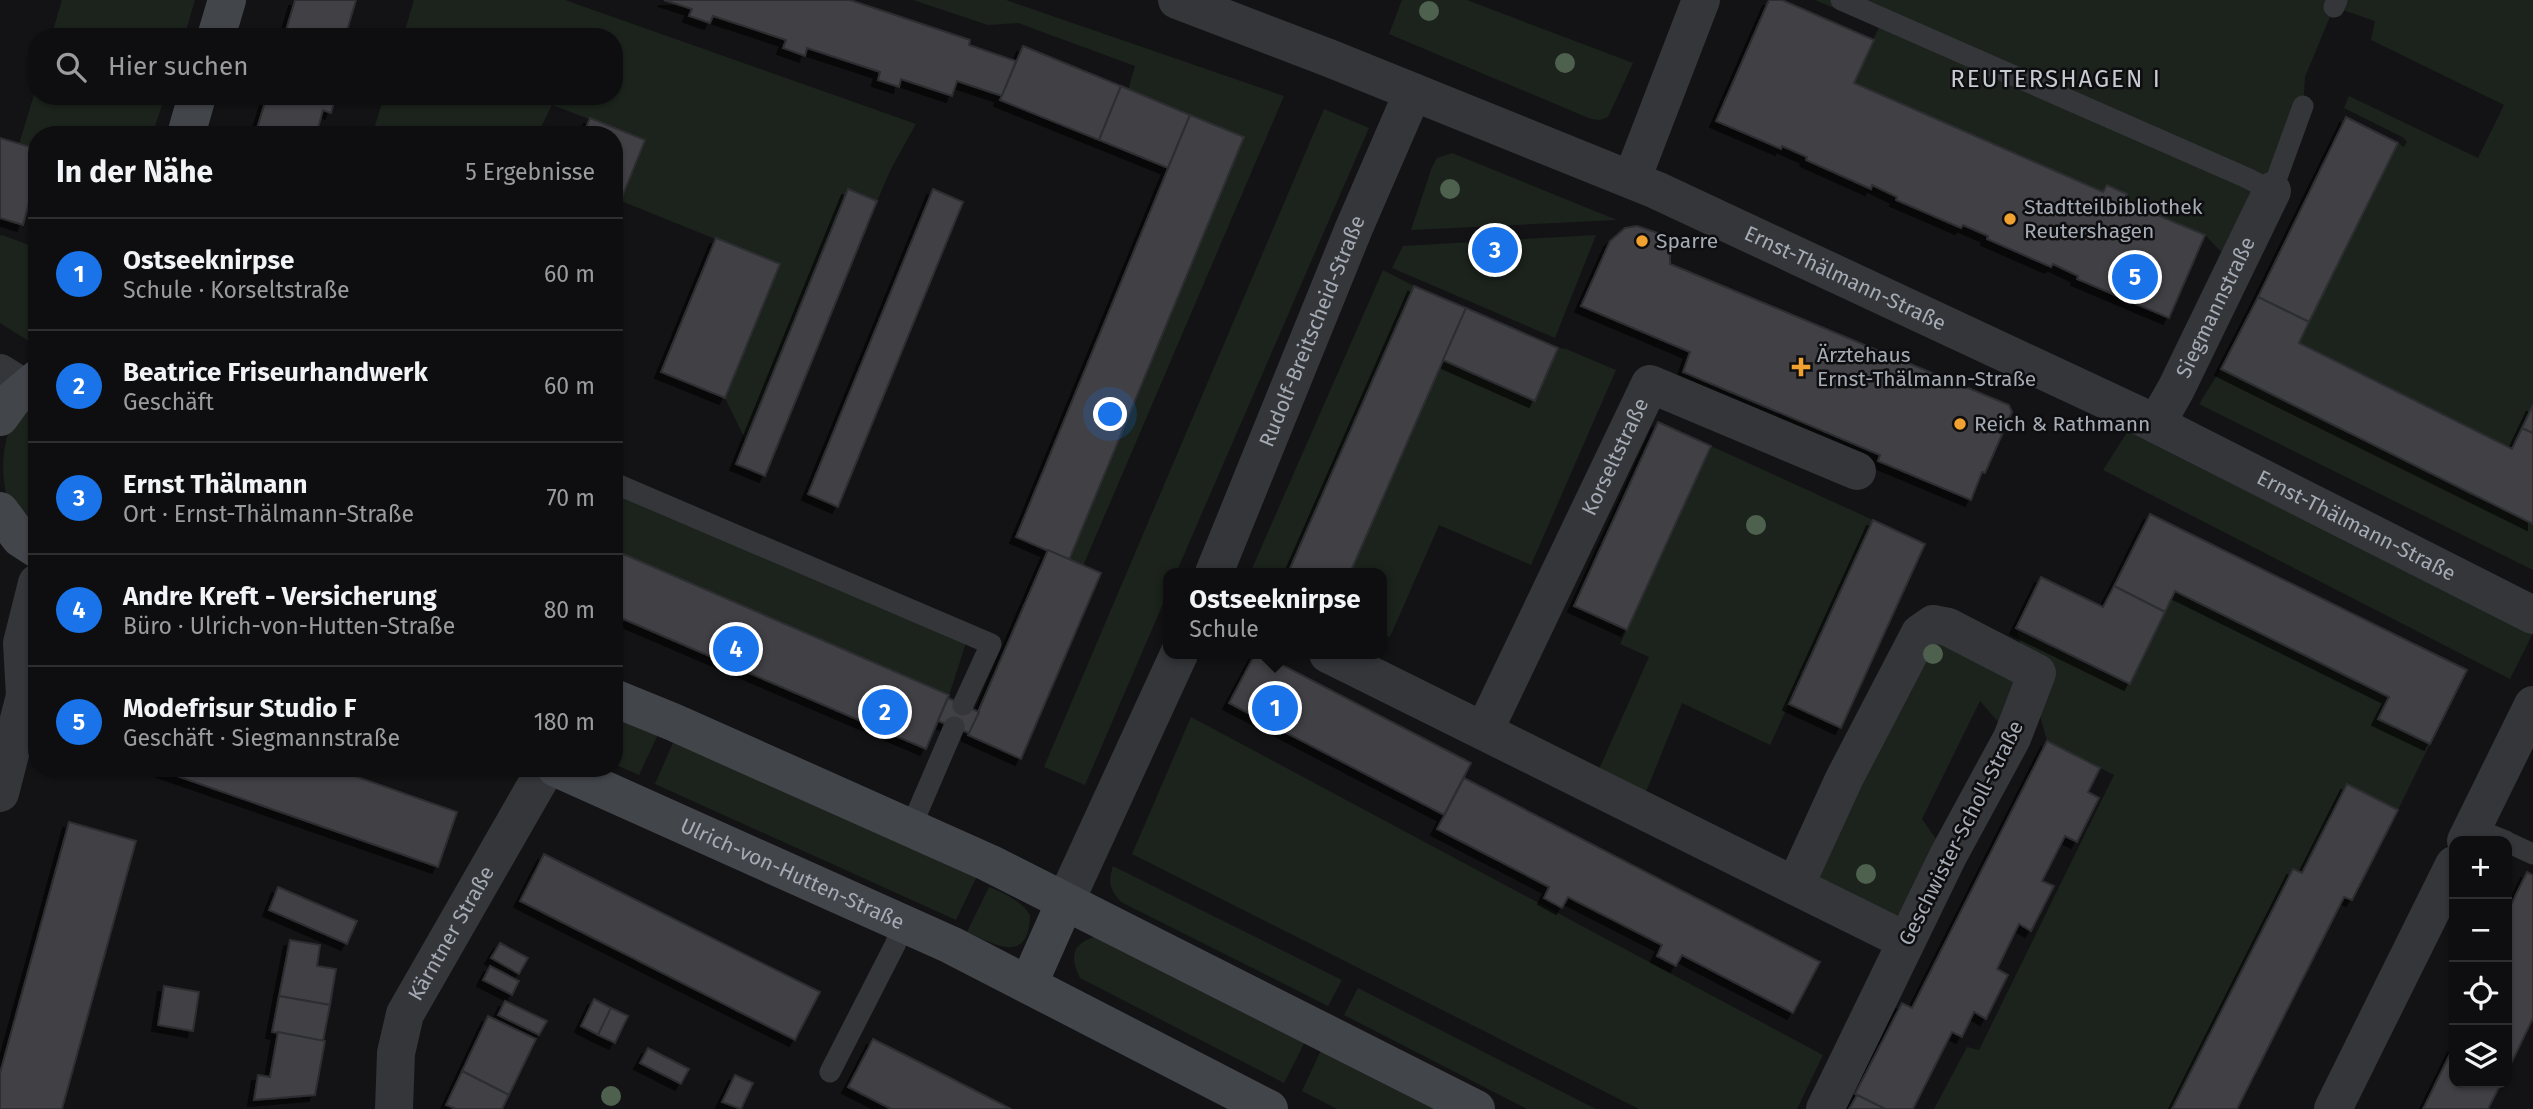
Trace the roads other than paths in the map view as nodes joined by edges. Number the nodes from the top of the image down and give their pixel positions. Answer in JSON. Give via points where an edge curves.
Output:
{"nodes":[{"id":1,"x":227,"y":0,"type":"edge"},
{"id":2,"x":1701,"y":0,"type":"edge"},
{"id":3,"x":1841,"y":0,"type":"edge"},
{"id":4,"x":1200,"y":4,"type":"edge"},
{"id":5,"x":219,"y":28,"type":"edge"},
{"id":6,"x":1413,"y":92,"type":"junction"},
{"id":7,"x":194,"y":105,"type":"edge"},
{"id":8,"x":2303,"y":106,"type":"dead end"},
{"id":9,"x":189,"y":126,"type":"edge"},
{"id":10,"x":1632,"y":179,"type":"junction"},
{"id":11,"x":2272,"y":191,"type":"junction"},
{"id":12,"x":20,"y":380,"type":"edge"},
{"id":13,"x":0,"y":417,"type":"edge"},
{"id":14,"x":2156,"y":424,"type":"junction"},
{"id":15,"x":1857,"y":471,"type":"dead end"},
{"id":16,"x":623,"y":487,"type":"edge"},
{"id":17,"x":0,"y":512,"type":"edge"},
{"id":18,"x":28,"y":543,"type":"edge"},
{"id":19,"x":1216,"y":568,"type":"edge"},
{"id":20,"x":2533,"y":615,"type":"edge"},
{"id":21,"x":28,"y":619,"type":"edge"},
{"id":22,"x":1177,"y":659,"type":"edge"},
{"id":23,"x":1338,"y":659,"type":"edge"},
{"id":24,"x":28,"y":673,"type":"edge"},
{"id":25,"x":28,"y":698,"type":"edge"},
{"id":26,"x":623,"y":702,"type":"edge"},
{"id":27,"x":963,"y":705,"type":"dead end"},
{"id":28,"x":2533,"y":705,"type":"edge"},
{"id":29,"x":954,"y":727,"type":"dead end"},
{"id":30,"x":1484,"y":732,"type":"junction"},
{"id":31,"x":541,"y":777,"type":"edge"},
{"id":32,"x":576,"y":777,"type":"edge"},
{"id":33,"x":0,"y":793,"type":"edge"},
{"id":34,"x":911,"y":827,"type":"junction"},
{"id":35,"x":2489,"y":836,"type":"edge"},
{"id":36,"x":2512,"y":847,"type":"edge"},
{"id":37,"x":2533,"y":854,"type":"edge"},
{"id":38,"x":2449,"y":875,"type":"edge"},
{"id":39,"x":1795,"y":886,"type":"junction"},
{"id":40,"x":1065,"y":902,"type":"junction"},
{"id":41,"x":903,"y":925,"type":"junction"},
{"id":42,"x":1906,"y":941,"type":"junction"},
{"id":43,"x":1029,"y":983,"type":"junction"},
{"id":44,"x":830,"y":1072,"type":"dead end"},
{"id":45,"x":1228,"y":1100,"type":"edge"},
{"id":46,"x":1826,"y":1108,"type":"edge"},
{"id":47,"x":394,"y":1109,"type":"edge"},
{"id":48,"x":1269,"y":1109,"type":"edge"},
{"id":49,"x":1476,"y":1109,"type":"edge"},
{"id":50,"x":2333,"y":1109,"type":"edge"}],
"edges":[{"from":1,"to":5,"type":"street"},
{"from":2,"to":10,"type":"street"},
{"from":3,"to":11,"type":"lane"},
{"from":4,"to":6,"type":"street","name":"Ernst-Thälmann-Straße"},
{"from":6,"to":10,"type":"street","name":"Ernst-Thälmann-Straße"},
{"from":6,"to":19,"type":"street","name":"Rudolf-Breitscheid-Straße"},
{"from":7,"to":9,"type":"street"},
{"from":8,"to":11,"type":"lane"},
{"from":10,"to":14,"type":"street","name":"Ernst-Thälmann-Straße"},
{"from":11,"to":14,"type":"street","name":"Siegmannstraße"},
{"from":12,"to":13,"type":"street"},
{"from":14,"to":20,"type":"street","name":"Ernst-Thälmann-Straße"},
{"from":15,"to":30,"type":"street","name":"Korseltstraße","via":[[1650,384]]},
{"from":16,"to":27,"type":"lane","via":[[991,644]]},
{"from":17,"to":18,"type":"street"},
{"from":21,"to":24,"type":"street","via":[[22,643]]},
{"from":22,"to":40,"type":"street"},
{"from":23,"to":30,"type":"street"},
{"from":25,"to":33,"type":"street"},
{"from":26,"to":34,"type":"street"},
{"from":28,"to":35,"type":"street"},
{"from":29,"to":34,"type":"lane"},
{"from":30,"to":39,"type":"street"},
{"from":31,"to":47,"type":"street","name":"Kärntner Straße","via":[[405,1014],[396,1053]]},
{"from":32,"to":41,"type":"street","name":"Ulrich-von-Hutten-Straße"},
{"from":34,"to":40,"type":"street"},
{"from":36,"to":37,"type":"lane"},
{"from":38,"to":50,"type":"street"},
{"from":39,"to":42,"type":"street"},
{"from":39,"to":42,"type":"street","name":"Geschwister-Scholl-Straße","via":[[1920,633],[1933,624],[1948,627],[2037,673],[2012,738]]},
{"from":40,"to":43,"type":"street"},
{"from":40,"to":49,"type":"street"},
{"from":41,"to":43,"type":"street","name":"Ulrich-von-Hutten-Straße"},
{"from":41,"to":44,"type":"lane"},
{"from":42,"to":46,"type":"street","name":"Geschwister-Scholl-Straße"},
{"from":43,"to":45,"type":"street","name":"Ulrich-von-Hutten-Straße"},
{"from":45,"to":48,"type":"street","name":"Ulrich-von-Hutten-Straße"}]}
